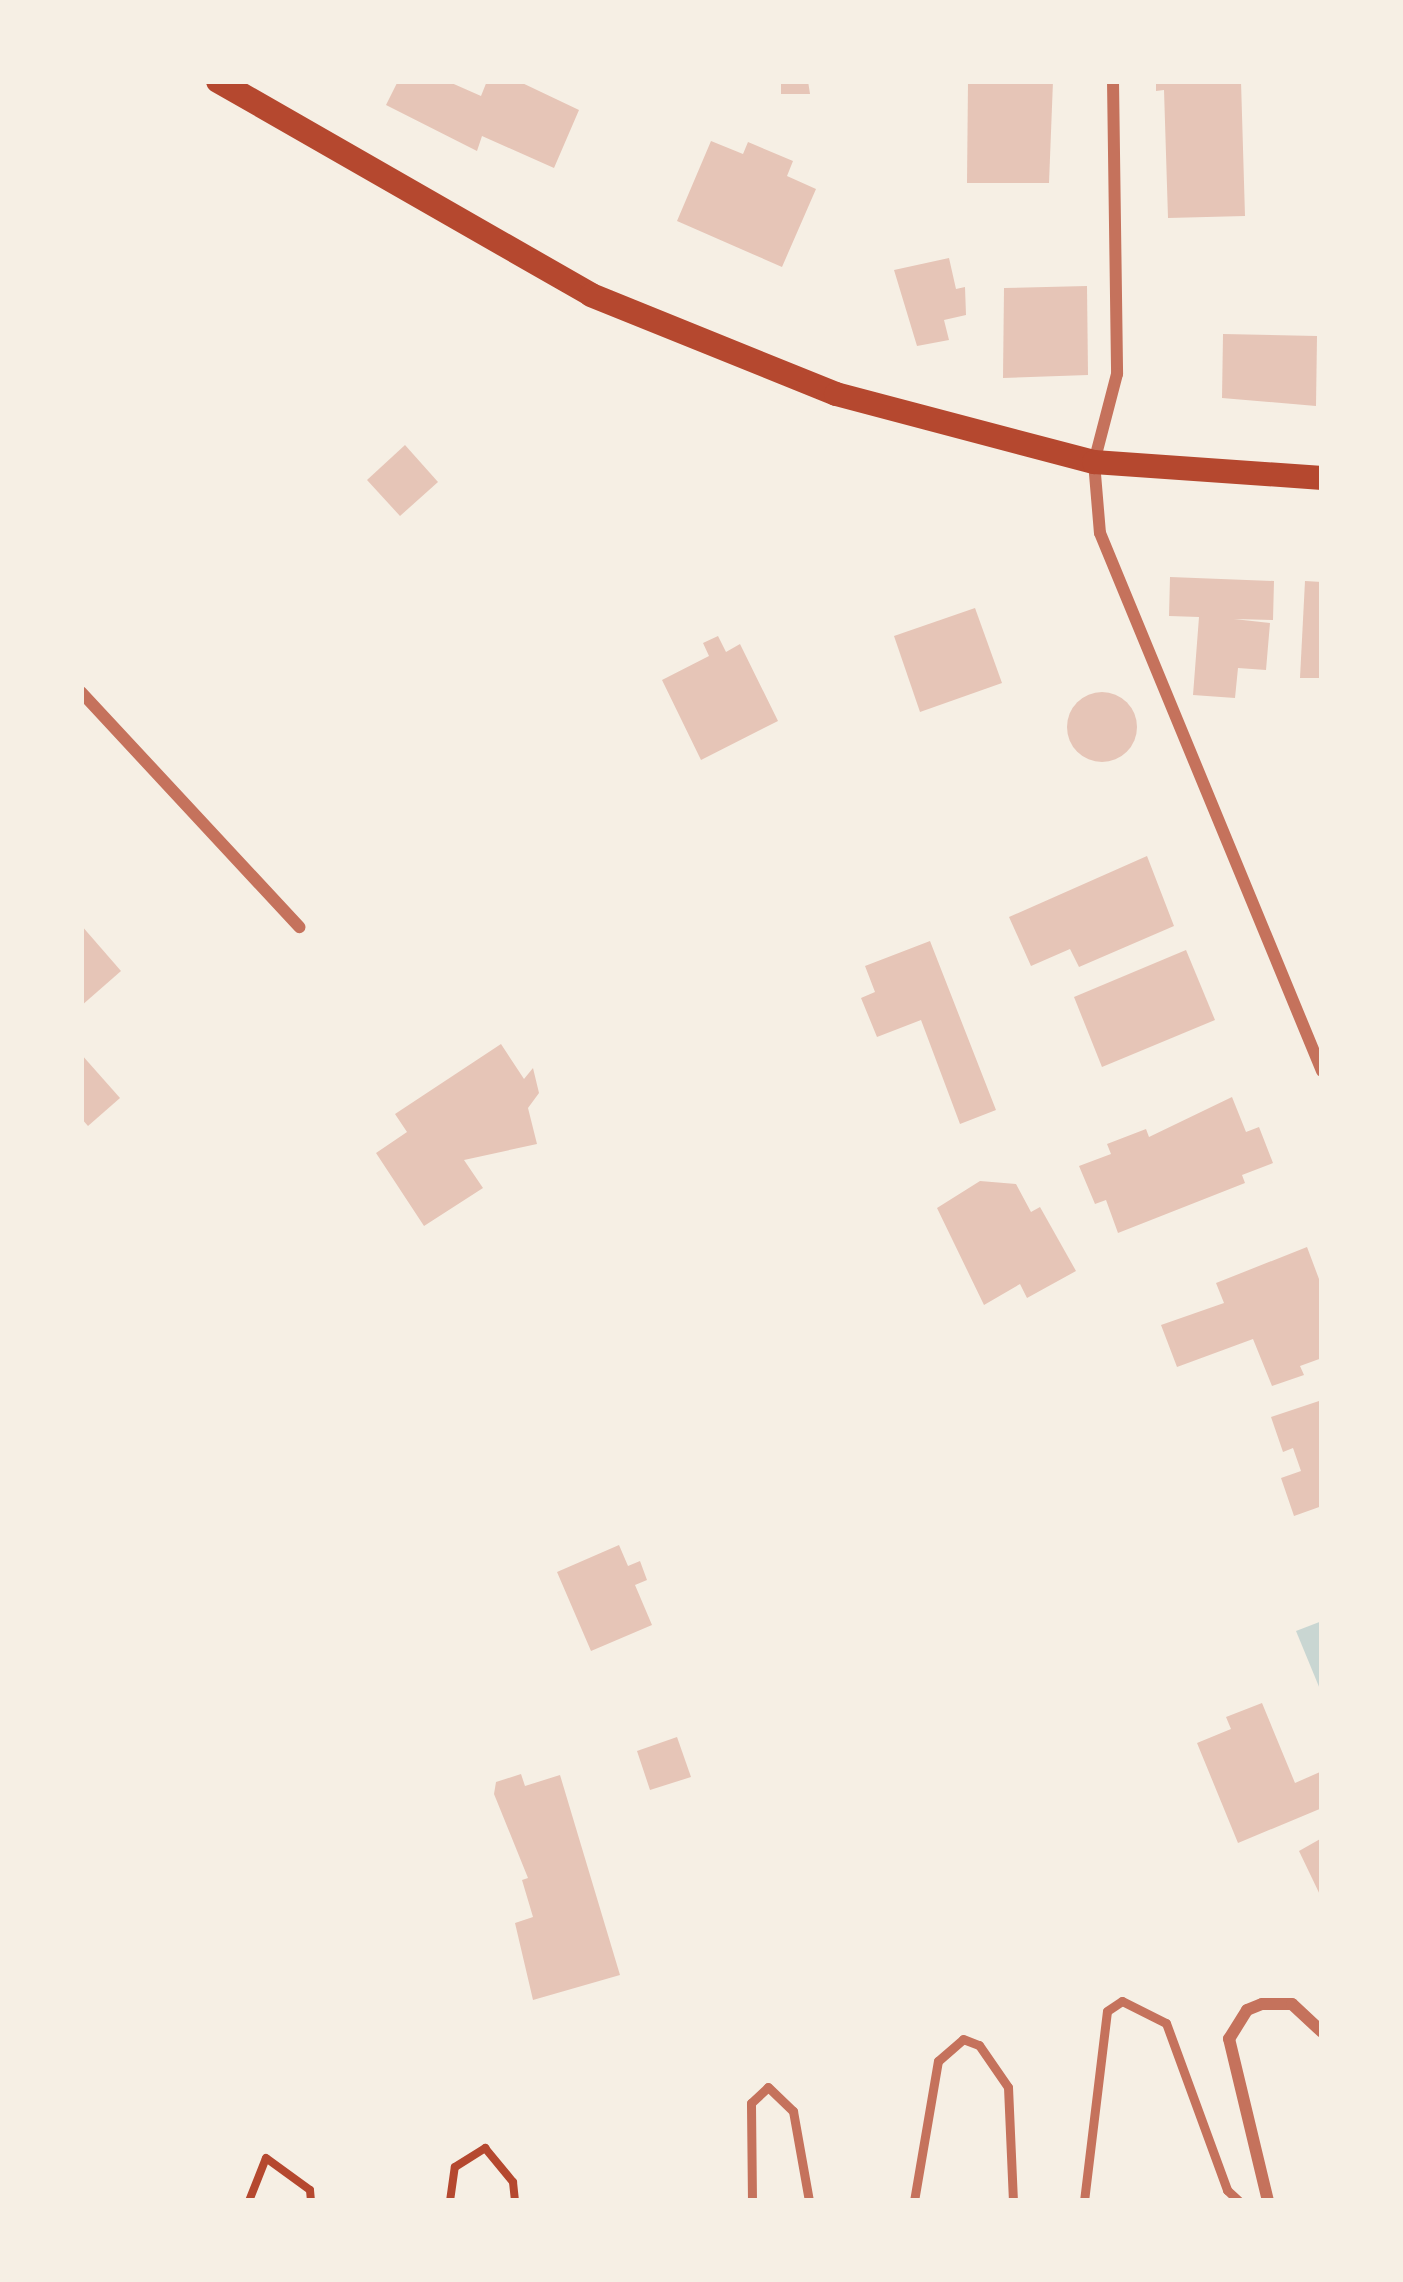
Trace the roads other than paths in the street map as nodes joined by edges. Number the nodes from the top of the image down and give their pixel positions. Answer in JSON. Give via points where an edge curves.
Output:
{"nodes":[{"id":1,"x":218,"y":81,"type":"edge"},
{"id":2,"x":1113,"y":81,"type":"edge"},
{"id":3,"x":1094,"y":462,"type":"junction"},
{"id":4,"x":1322,"y":478,"type":"edge"},
{"id":5,"x":81,"y":692,"type":"edge"},
{"id":6,"x":299,"y":927,"type":"dead end"},
{"id":7,"x":1322,"y":1071,"type":"edge"},
{"id":8,"x":1322,"y":2032,"type":"edge"},
{"id":9,"x":752,"y":2201,"type":"edge"},
{"id":10,"x":809,"y":2201,"type":"edge"},
{"id":11,"x":914,"y":2201,"type":"edge"},
{"id":12,"x":1013,"y":2201,"type":"edge"},
{"id":13,"x":1084,"y":2201,"type":"edge"},
{"id":14,"x":1239,"y":2201,"type":"edge"},
{"id":15,"x":1268,"y":2201,"type":"edge"}],
"edges":[{"from":1,"to":3,"type":"main road","via":[[591,295],[836,394]]},
{"from":2,"to":3,"type":"street","via":[[1118,374]]},
{"from":3,"to":4,"type":"main road"},
{"from":3,"to":7,"type":"street","via":[[1100,532],[1128,609]]},
{"from":5,"to":6,"type":"street"},
{"from":8,"to":15,"type":"street","via":[[1292,2004],[1262,2004],[1247,2010],[1228,2039]]},
{"from":9,"to":10,"type":"lane","via":[[751,2102],[767,2087],[793,2111]]},
{"from":11,"to":12,"type":"lane","via":[[938,2061],[963,2039],[991,2057],[1008,2087]]},
{"from":13,"to":14,"type":"lane","via":[[1107,2011],[1122,2001],[1166,2024],[1227,2190]]}]}
